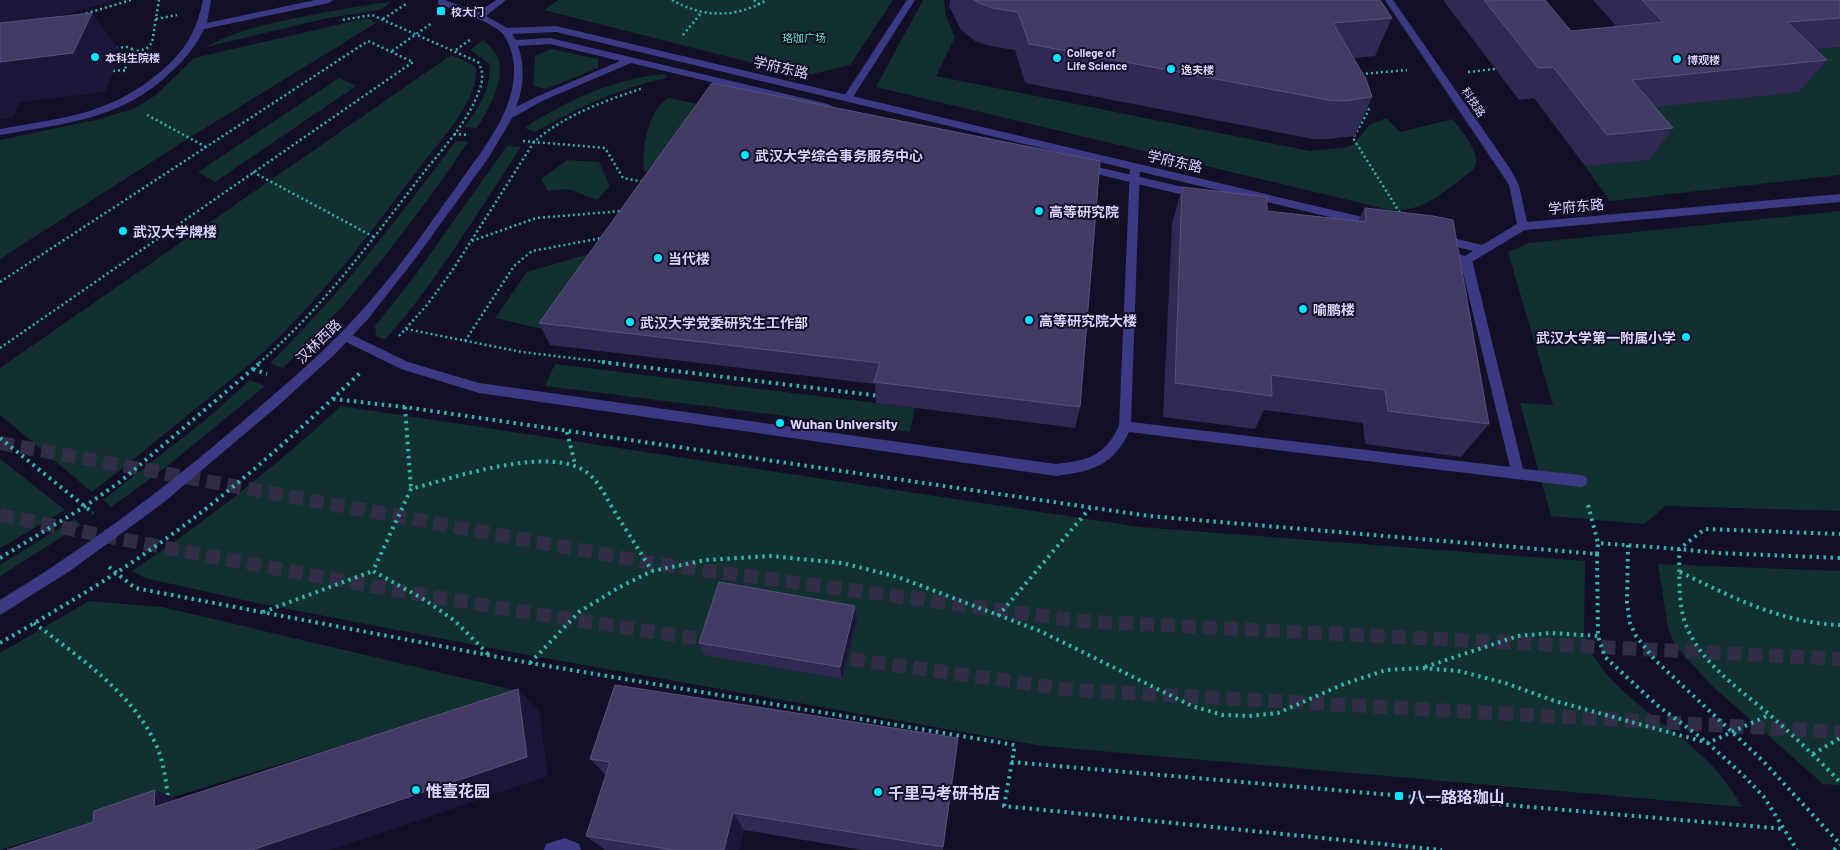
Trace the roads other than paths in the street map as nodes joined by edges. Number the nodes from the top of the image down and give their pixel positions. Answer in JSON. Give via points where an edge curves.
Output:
{"nodes":[{"id":1,"x":207,"y":0,"type":"edge"},
{"id":2,"x":329,"y":0,"type":"edge"},
{"id":3,"x":502,"y":0,"type":"edge"},
{"id":4,"x":911,"y":0,"type":"edge"},
{"id":5,"x":1389,"y":0,"type":"edge"},
{"id":6,"x":440,"y":1,"type":"edge"},
{"id":7,"x":478,"y":17,"type":"junction"},
{"id":8,"x":201,"y":27,"type":"junction"},
{"id":9,"x":505,"y":30,"type":"junction"},
{"id":10,"x":512,"y":42,"type":"junction"},
{"id":11,"x":630,"y":60,"type":"junction"},
{"id":12,"x":848,"y":98,"type":"junction"},
{"id":13,"x":842,"y":111,"type":"edge"},
{"id":14,"x":508,"y":116,"type":"junction"},
{"id":15,"x":0,"y":132,"type":"edge"},
{"id":16,"x":1069,"y":164,"type":"edge"},
{"id":17,"x":1136,"y":167,"type":"junction"},
{"id":18,"x":1135,"y":180,"type":"junction"},
{"id":19,"x":1211,"y":198,"type":"edge"},
{"id":20,"x":1840,"y":198,"type":"edge"},
{"id":21,"x":1383,"y":226,"type":"edge"},
{"id":22,"x":1523,"y":226,"type":"junction"},
{"id":23,"x":1412,"y":232,"type":"edge"},
{"id":24,"x":1482,"y":249,"type":"junction"},
{"id":25,"x":1438,"y":253,"type":"edge"},
{"id":26,"x":1466,"y":260,"type":"junction"},
{"id":27,"x":344,"y":336,"type":"junction"},
{"id":28,"x":1125,"y":426,"type":"junction"},
{"id":29,"x":1518,"y":473,"type":"junction"},
{"id":30,"x":1581,"y":480,"type":"road end"},
{"id":31,"x":0,"y":608,"type":"edge"},
{"id":32,"x":552,"y":850,"type":"edge"},
{"id":33,"x":572,"y":850,"type":"edge"}],
"edges":[{"from":1,"to":8,"type":"street"},
{"from":2,"to":8,"type":"street"},
{"from":3,"to":7,"type":"street"},
{"from":4,"to":12,"type":"street"},
{"from":5,"to":22,"type":"street","name":"科技路","via":[[1514,186]]},
{"from":6,"to":7,"type":"street"},
{"from":7,"to":9,"type":"street"},
{"from":8,"to":15,"type":"street","via":[[170,69],[138,95],[109,108]]},
{"from":9,"to":10,"type":"street","name":"汉林西路"},
{"from":9,"to":12,"type":"street","name":"学府东路","via":[[556,29]]},
{"from":10,"to":11,"type":"street","name":"学府东路","via":[[550,41]]},
{"from":10,"to":14,"type":"street","name":"汉林西路","via":[[518,82]]},
{"from":11,"to":13,"type":"street","name":"学府东路"},
{"from":11,"to":14,"type":"street","via":[[539,99]]},
{"from":12,"to":17,"type":"street","name":"学府东路"},
{"from":14,"to":27,"type":"street","name":"汉林西路","via":[[489,149],[428,233],[358,323]]},
{"from":16,"to":18,"type":"street","name":"学府东路"},
{"from":17,"to":18,"type":"street"},
{"from":17,"to":21,"type":"street","name":"学府东路"},
{"from":18,"to":19,"type":"street","name":"学府东路"},
{"from":18,"to":28,"type":"street"},
{"from":20,"to":22,"type":"street","name":"学府东路"},
{"from":22,"to":24,"type":"street","name":"学府东路"},
{"from":23,"to":24,"type":"street"},
{"from":24,"to":26,"type":"street","name":"学府东路"},
{"from":25,"to":26,"type":"street"},
{"from":26,"to":29,"type":"street"},
{"from":27,"to":28,"type":"street","via":[[405,366],[479,388],[1056,470],[1090,464],[1105,457],[1114,448]]},
{"from":27,"to":31,"type":"street","name":"汉林西路","via":[[295,385],[155,503]]},
{"from":28,"to":29,"type":"street"},
{"from":29,"to":30,"type":"street"},
{"from":32,"to":33,"type":"street","via":[[565,846]]}]}
